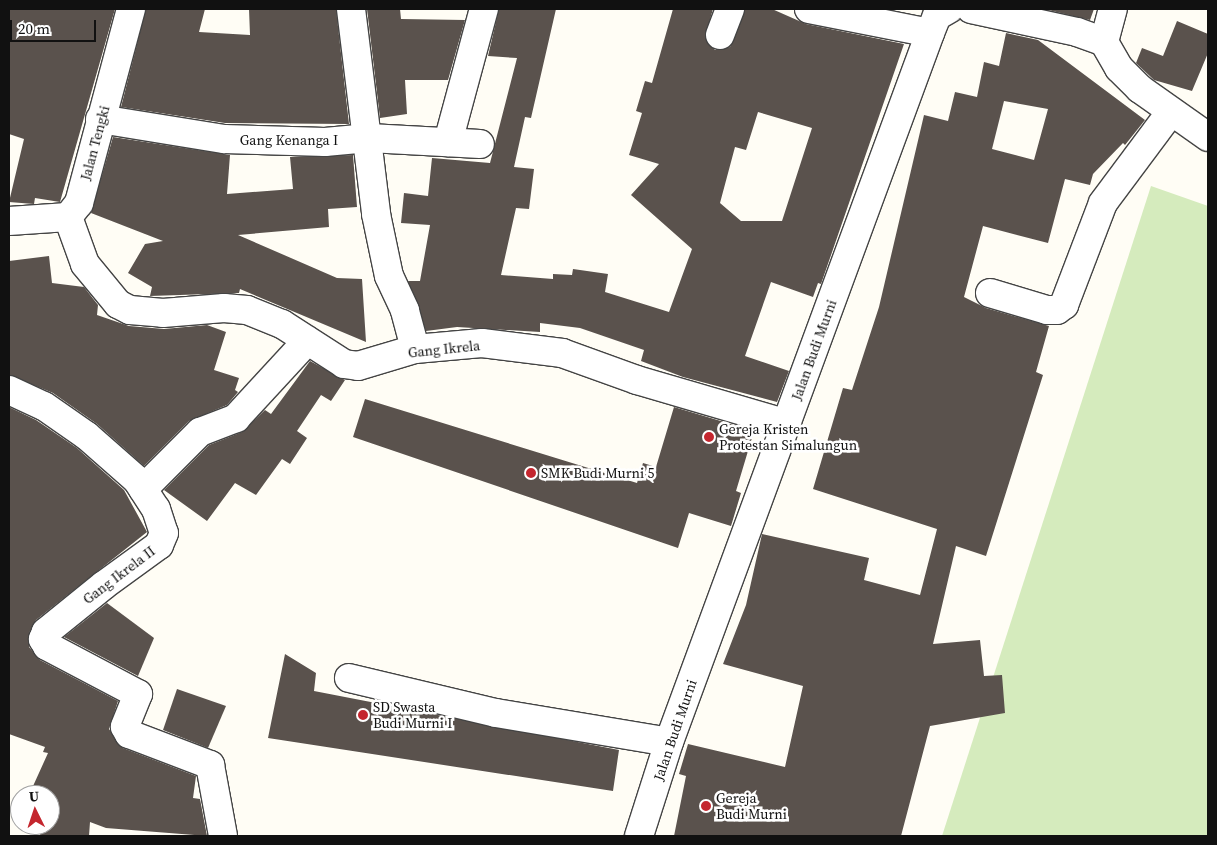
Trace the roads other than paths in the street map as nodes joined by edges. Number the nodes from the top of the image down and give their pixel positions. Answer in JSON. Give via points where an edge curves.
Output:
{"nodes":[{"id":1,"x":132,"y":9,"type":"edge"},
{"id":2,"x":351,"y":9,"type":"edge"},
{"id":3,"x":484,"y":9,"type":"edge"},
{"id":4,"x":730,"y":9,"type":"edge"},
{"id":5,"x":809,"y":9,"type":"edge"},
{"id":6,"x":949,"y":9,"type":"edge"},
{"id":7,"x":971,"y":9,"type":"edge"},
{"id":8,"x":1113,"y":9,"type":"edge"},
{"id":9,"x":930,"y":32,"type":"junction"},
{"id":10,"x":720,"y":35,"type":"dead end"},
{"id":11,"x":1104,"y":42,"type":"junction"},
{"id":12,"x":1170,"y":113,"type":"junction"},
{"id":13,"x":100,"y":119,"type":"junction"},
{"id":14,"x":1208,"y":137,"type":"edge"},
{"id":15,"x":369,"y":138,"type":"junction"},
{"id":16,"x":448,"y":142,"type":"junction"},
{"id":17,"x":480,"y":144,"type":"dead end"},
{"id":18,"x":68,"y":217,"type":"junction"},
{"id":19,"x":9,"y":221,"type":"edge"},
{"id":20,"x":990,"y":293,"type":"dead end"},
{"id":21,"x":307,"y":341,"type":"junction"},
{"id":22,"x":415,"y":350,"type":"junction"},
{"id":23,"x":9,"y":390,"type":"edge"},
{"id":24,"x":787,"y":424,"type":"junction"},
{"id":25,"x":143,"y":489,"type":"junction"},
{"id":26,"x":349,"y":678,"type":"dead end"},
{"id":27,"x":670,"y":742,"type":"junction"},
{"id":28,"x":223,"y":836,"type":"edge"},
{"id":29,"x":639,"y":836,"type":"edge"}],
"edges":[{"from":1,"to":13,"type":"street","name":"Jalan Tengki","via":[[118,69]]},
{"from":2,"to":15,"type":"street"},
{"from":3,"to":16,"type":"street"},
{"from":4,"to":10,"type":"street"},
{"from":5,"to":9,"type":"street"},
{"from":6,"to":9,"type":"street","name":"Jalan Budi Murni","via":[[937,16]]},
{"from":7,"to":11,"type":"street","via":[[1076,32]]},
{"from":8,"to":11,"type":"street"},
{"from":9,"to":24,"type":"street","name":"Jalan Budi Murni"},
{"from":11,"to":12,"type":"street","via":[[1119,68]]},
{"from":12,"to":14,"type":"street"},
{"from":12,"to":20,"type":"street","via":[[1099,210],[1064,305],[1057,310],[1047,310]]},
{"from":13,"to":15,"type":"street","name":"Gang Kenanga I","via":[[224,139],[316,142]]},
{"from":13,"to":18,"type":"street","name":"Jalan Tengki","via":[[79,203]]},
{"from":15,"to":16,"type":"street","name":"Gang Kenanga I"},
{"from":15,"to":22,"type":"street","via":[[376,214],[389,276],[405,311]]},
{"from":16,"to":17,"type":"street","name":"Gang Kenanga I"},
{"from":18,"to":19,"type":"street"},
{"from":18,"to":21,"type":"street","name":"Gang Ikrela","via":[[85,264],[118,304],[130,310],[163,313],[235,308],[282,324]]},
{"from":21,"to":22,"type":"street","name":"Gang Ikrela","via":[[344,364],[358,366]]},
{"from":21,"to":25,"type":"street","via":[[236,418],[200,432]]},
{"from":22,"to":24,"type":"street","name":"Gang Ikrela","via":[[482,343],[562,353],[637,380]]},
{"from":23,"to":25,"type":"street","name":"Gang Ikrela II","via":[[44,406],[87,436]]},
{"from":24,"to":27,"type":"street","name":"Jalan Budi Murni"},
{"from":25,"to":28,"type":"street","name":"Gang Ikrela II","via":[[156,508],[164,533],[159,545],[75,608],[46,632],[43,639],[47,646],[138,694],[125,727],[129,734],[210,765]]},
{"from":26,"to":27,"type":"street","via":[[496,713]]},
{"from":27,"to":29,"type":"street","name":"Jalan Budi Murni"}]}
